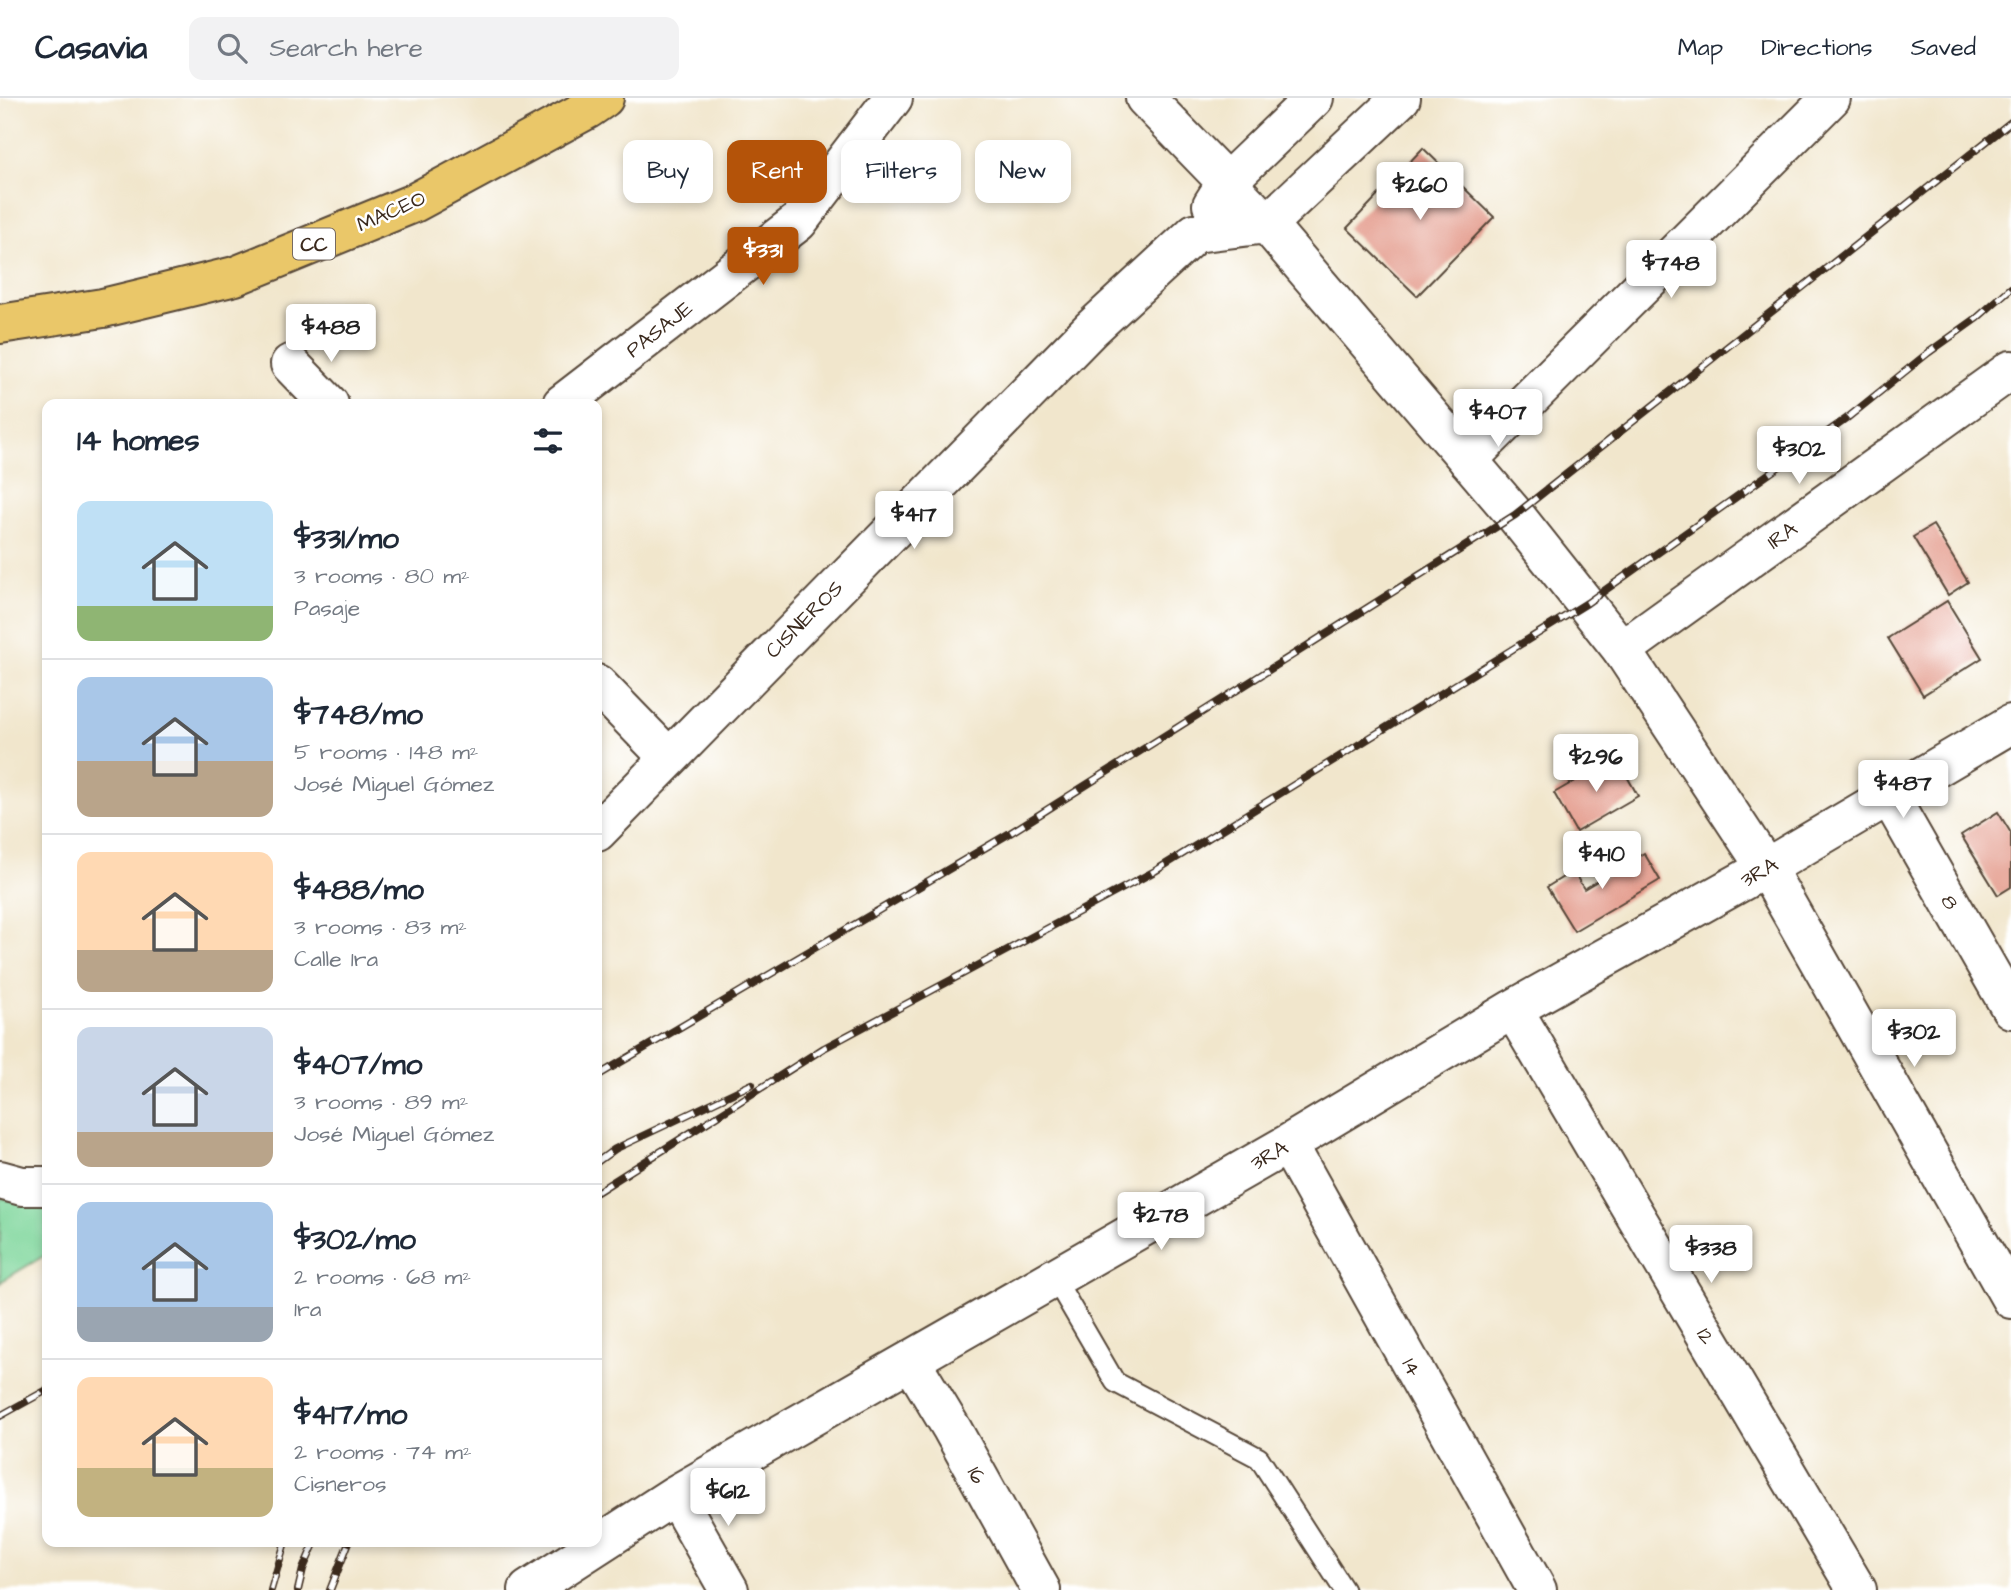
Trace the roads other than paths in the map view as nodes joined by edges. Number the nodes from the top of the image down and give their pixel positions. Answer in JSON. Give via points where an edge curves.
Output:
{"nodes":[{"id":1,"x":604,"y":98,"type":"edge"},
{"id":2,"x":893,"y":98,"type":"edge"},
{"id":3,"x":1145,"y":98,"type":"edge"},
{"id":4,"x":1314,"y":98,"type":"edge"},
{"id":5,"x":1401,"y":98,"type":"edge"},
{"id":6,"x":1831,"y":98,"type":"edge"},
{"id":7,"x":1226,"y":183,"type":"junction"},
{"id":8,"x":1267,"y":224,"type":"junction"},
{"id":9,"x":1195,"y":233,"type":"junction"},
{"id":10,"x":0,"y":324,"type":"edge"},
{"id":11,"x":290,"y":364,"type":"dead end"},
{"id":12,"x":2011,"y":370,"type":"edge"},
{"id":13,"x":323,"y":399,"type":"edge"},
{"id":14,"x":569,"y":399,"type":"edge"},
{"id":15,"x":1468,"y":460,"type":"junction"},
{"id":16,"x":1622,"y":650,"type":"junction"},
{"id":17,"x":602,"y":689,"type":"edge"},
{"id":18,"x":2011,"y":724,"type":"edge"},
{"id":19,"x":668,"y":757,"type":"junction"},
{"id":20,"x":1888,"y":794,"type":"junction"},
{"id":21,"x":602,"y":827,"type":"edge"},
{"id":22,"x":1766,"y":868,"type":"junction"},
{"id":23,"x":1513,"y":1009,"type":"junction"},
{"id":24,"x":2011,"y":1009,"type":"edge"},
{"id":25,"x":1288,"y":1144,"type":"junction"},
{"id":26,"x":0,"y":1180,"type":"edge"},
{"id":27,"x":42,"y":1186,"type":"edge"},
{"id":28,"x":1055,"y":1279,"type":"junction"},
{"id":29,"x":2011,"y":1299,"type":"edge"},
{"id":30,"x":911,"y":1361,"type":"junction"},
{"id":31,"x":676,"y":1495,"type":"junction"},
{"id":32,"x":602,"y":1542,"type":"edge"},
{"id":33,"x":595,"y":1547,"type":"edge"},
{"id":34,"x":528,"y":1590,"type":"edge"},
{"id":35,"x":729,"y":1590,"type":"edge"},
{"id":36,"x":1041,"y":1590,"type":"edge"},
{"id":37,"x":1344,"y":1590,"type":"edge"},
{"id":38,"x":1536,"y":1590,"type":"edge"},
{"id":39,"x":1857,"y":1590,"type":"edge"}],
"edges":[{"from":1,"to":10,"type":"highway","name":"MACEO","number":"CC","via":[[414,203],[235,276],[103,308]]},
{"from":2,"to":14,"type":"street","name":"PASAJE","via":[[799,222]]},
{"from":3,"to":7,"type":"street"},
{"from":4,"to":7,"type":"street","name":"CISNEROS"},
{"from":5,"to":8,"type":"street"},
{"from":6,"to":15,"type":"street"},
{"from":7,"to":8,"type":"street"},
{"from":7,"to":9,"type":"street","name":"CISNEROS"},
{"from":8,"to":9,"type":"street"},
{"from":8,"to":15,"type":"street"},
{"from":9,"to":19,"type":"street","name":"CISNEROS","via":[[1091,329]]},
{"from":11,"to":13,"type":"street"},
{"from":12,"to":16,"type":"street","name":"1RA"},
{"from":15,"to":16,"type":"street"},
{"from":16,"to":22,"type":"street"},
{"from":17,"to":19,"type":"street"},
{"from":18,"to":20,"type":"street","name":"3RA"},
{"from":19,"to":21,"type":"street","name":"CISNEROS"},
{"from":20,"to":22,"type":"street","name":"3RA"},
{"from":20,"to":24,"type":"street","name":"8"},
{"from":22,"to":23,"type":"street","name":"3RA"},
{"from":22,"to":29,"type":"street"},
{"from":23,"to":25,"type":"street","name":"3RA"},
{"from":23,"to":39,"type":"street","name":"12"},
{"from":25,"to":28,"type":"street","name":"3RA"},
{"from":25,"to":38,"type":"street","name":"14"},
{"from":26,"to":27,"type":"street"},
{"from":28,"to":30,"type":"street","name":"3RA"},
{"from":28,"to":37,"type":"lane","via":[[1115,1382],[1259,1458]]},
{"from":30,"to":31,"type":"street","name":"3RA"},
{"from":30,"to":36,"type":"street","name":"16"},
{"from":31,"to":32,"type":"street","name":"3RA"},
{"from":31,"to":35,"type":"street"},
{"from":33,"to":34,"type":"street","name":"3RA"}]}
